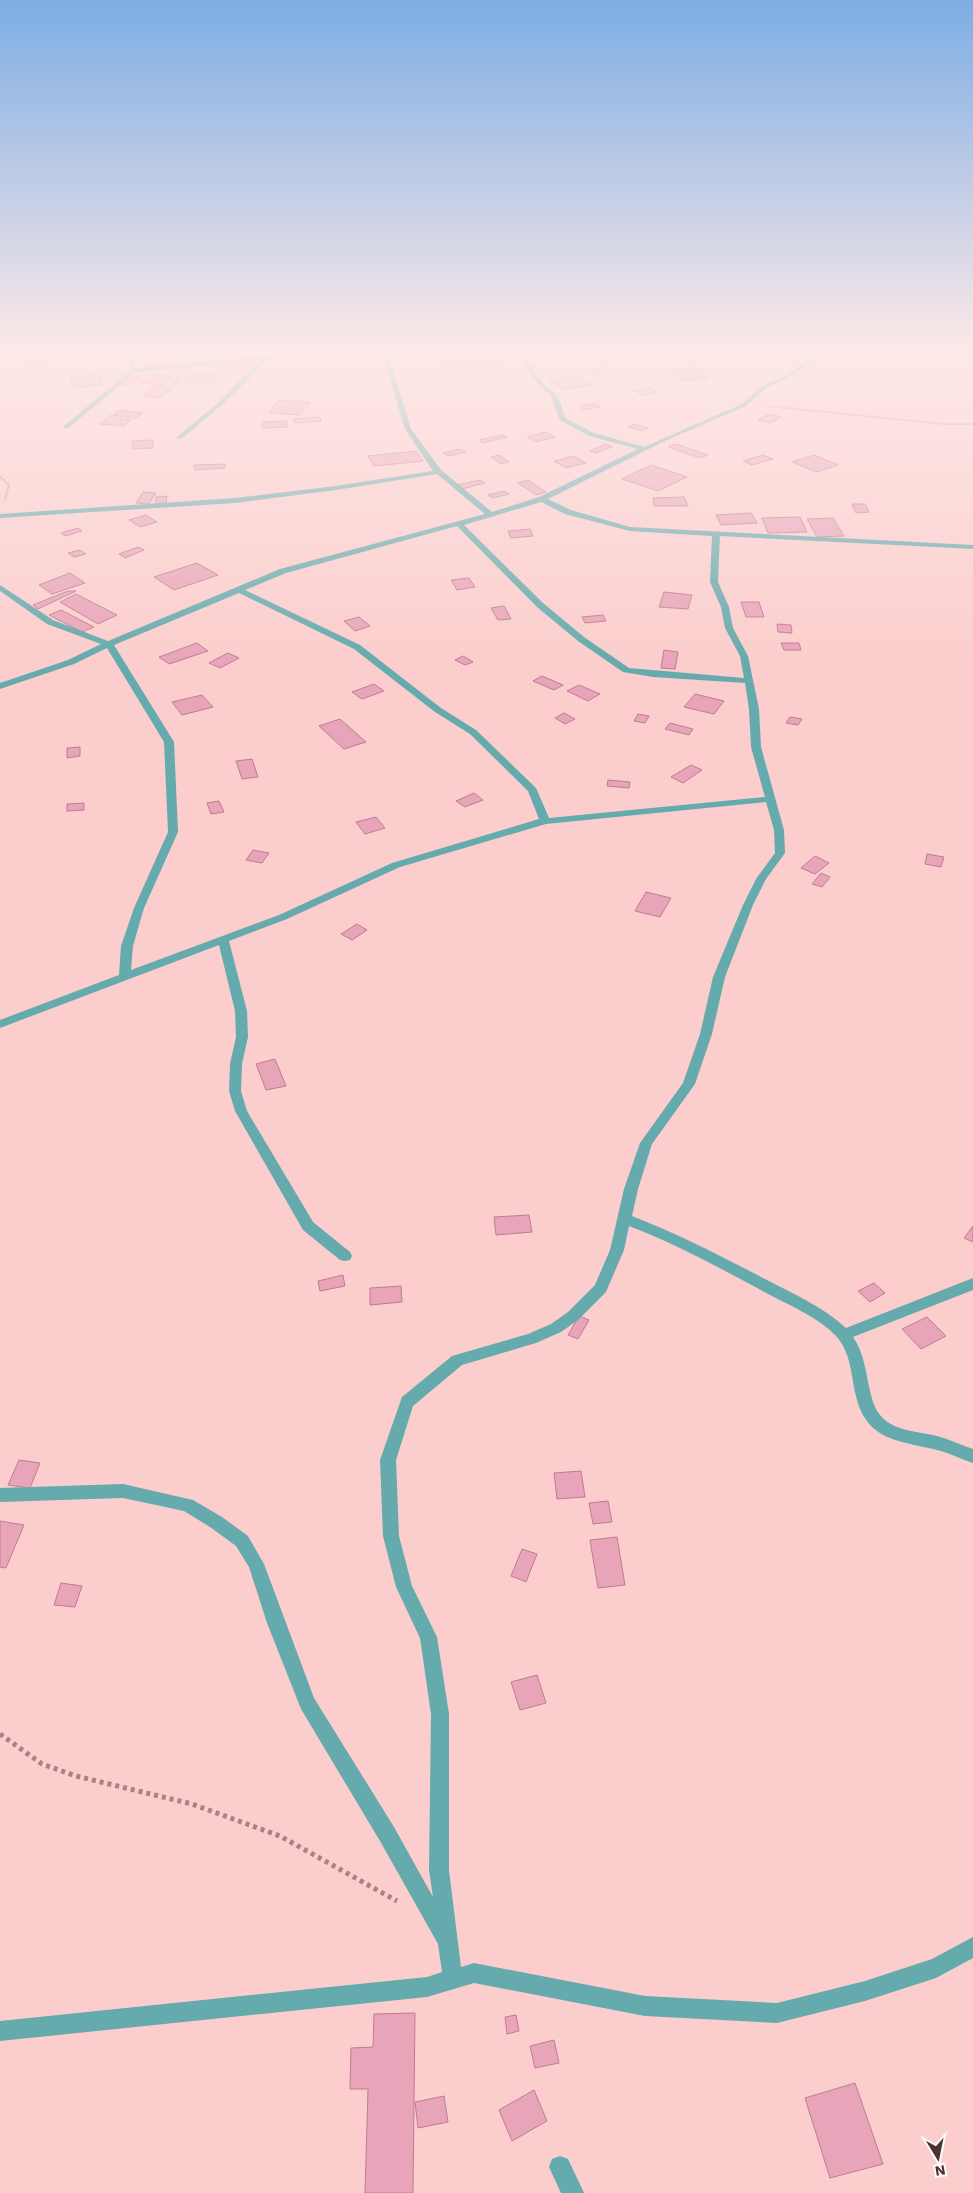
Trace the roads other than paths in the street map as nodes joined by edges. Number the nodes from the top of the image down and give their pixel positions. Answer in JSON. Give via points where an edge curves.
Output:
{"nodes":[{"id":1,"x":426,"y":455,"type":"edge"},
{"id":2,"x":632,"y":455,"type":"edge"},
{"id":3,"x":438,"y":472,"type":"junction"},
{"id":4,"x":542,"y":499,"type":"junction"},
{"id":5,"x":491,"y":515,"type":"junction"},
{"id":6,"x":0,"y":516,"type":"edge"},
{"id":7,"x":459,"y":524,"type":"junction"},
{"id":8,"x":716,"y":534,"type":"junction"},
{"id":9,"x":973,"y":547,"type":"edge"},
{"id":10,"x":0,"y":587,"type":"edge"},
{"id":11,"x":237,"y":589,"type":"junction"},
{"id":12,"x":110,"y":644,"type":"junction"},
{"id":13,"x":749,"y":681,"type":"junction"},
{"id":14,"x":0,"y":686,"type":"edge"},
{"id":15,"x":771,"y":799,"type":"junction"},
{"id":16,"x":545,"y":821,"type":"junction"},
{"id":17,"x":223,"y":940,"type":"junction"},
{"id":18,"x":125,"y":976,"type":"junction"},
{"id":19,"x":0,"y":1024,"type":"edge"},
{"id":20,"x":624,"y":1218,"type":"junction"},
{"id":21,"x":345,"y":1256,"type":"dead end"},
{"id":22,"x":973,"y":1284,"type":"edge"},
{"id":23,"x":843,"y":1334,"type":"junction"},
{"id":24,"x":973,"y":1456,"type":"edge"},
{"id":25,"x":0,"y":1495,"type":"edge"},
{"id":26,"x":448,"y":1942,"type":"junction"},
{"id":27,"x":973,"y":1947,"type":"edge"},
{"id":28,"x":453,"y":1980,"type":"junction"},
{"id":29,"x":0,"y":2031,"type":"edge"},
{"id":30,"x":560,"y":2167,"type":"dead end"},
{"id":31,"x":573,"y":2193,"type":"edge"}],
"edges":[{"from":1,"to":3,"type":"street"},
{"from":2,"to":4,"type":"street"},
{"from":3,"to":5,"type":"street"},
{"from":3,"to":6,"type":"street","via":[[288,496]]},
{"from":4,"to":5,"type":"street"},
{"from":4,"to":8,"type":"street","via":[[568,512],[630,529]]},
{"from":5,"to":7,"type":"street"},
{"from":7,"to":11,"type":"street","via":[[283,571]]},
{"from":7,"to":13,"type":"street","via":[[540,605],[626,670]]},
{"from":8,"to":9,"type":"street"},
{"from":8,"to":13,"type":"street","via":[[714,582],[725,607],[729,628],[744,656]]},
{"from":10,"to":12,"type":"street","via":[[50,622]]},
{"from":11,"to":12,"type":"street"},
{"from":11,"to":16,"type":"street","via":[[357,647],[438,710],[474,732],[533,790]]},
{"from":12,"to":14,"type":"street","via":[[71,662]]},
{"from":12,"to":18,"type":"street","via":[[169,742],[173,832],[139,908],[127,946]]},
{"from":13,"to":15,"type":"street","via":[[756,747]]},
{"from":15,"to":16,"type":"street"},
{"from":15,"to":20,"type":"street","via":[[779,830],[780,853],[761,879],[748,905],[719,976],[706,1034],[689,1084],[646,1143]]},
{"from":16,"to":17,"type":"street","via":[[396,865],[283,917]]},
{"from":17,"to":18,"type":"street"},
{"from":17,"to":21,"type":"street","via":[[241,1011],[242,1038],[236,1064],[235,1091],[241,1111],[308,1226]]},
{"from":18,"to":19,"type":"street"},
{"from":20,"to":23,"type":"street","via":[[722,1262],[823,1318]]},
{"from":20,"to":26,"type":"street","via":[[617,1250],[601,1288],[556,1328],[457,1360],[407,1402],[388,1460],[390,1536],[404,1587],[428,1637],[440,1714],[438,1870]]},
{"from":22,"to":23,"type":"street"},
{"from":23,"to":24,"type":"street","via":[[855,1352],[863,1394],[872,1418],[882,1428]]},
{"from":25,"to":26,"type":"street","via":[[123,1491],[188,1505],[242,1541],[256,1564],[307,1703]]},
{"from":26,"to":28,"type":"street"},
{"from":27,"to":28,"type":"street","via":[[936,1968],[864,1991],[777,2013],[645,2006],[474,1973]]},
{"from":28,"to":29,"type":"street","via":[[427,1987]]},
{"from":30,"to":31,"type":"street"}]}
